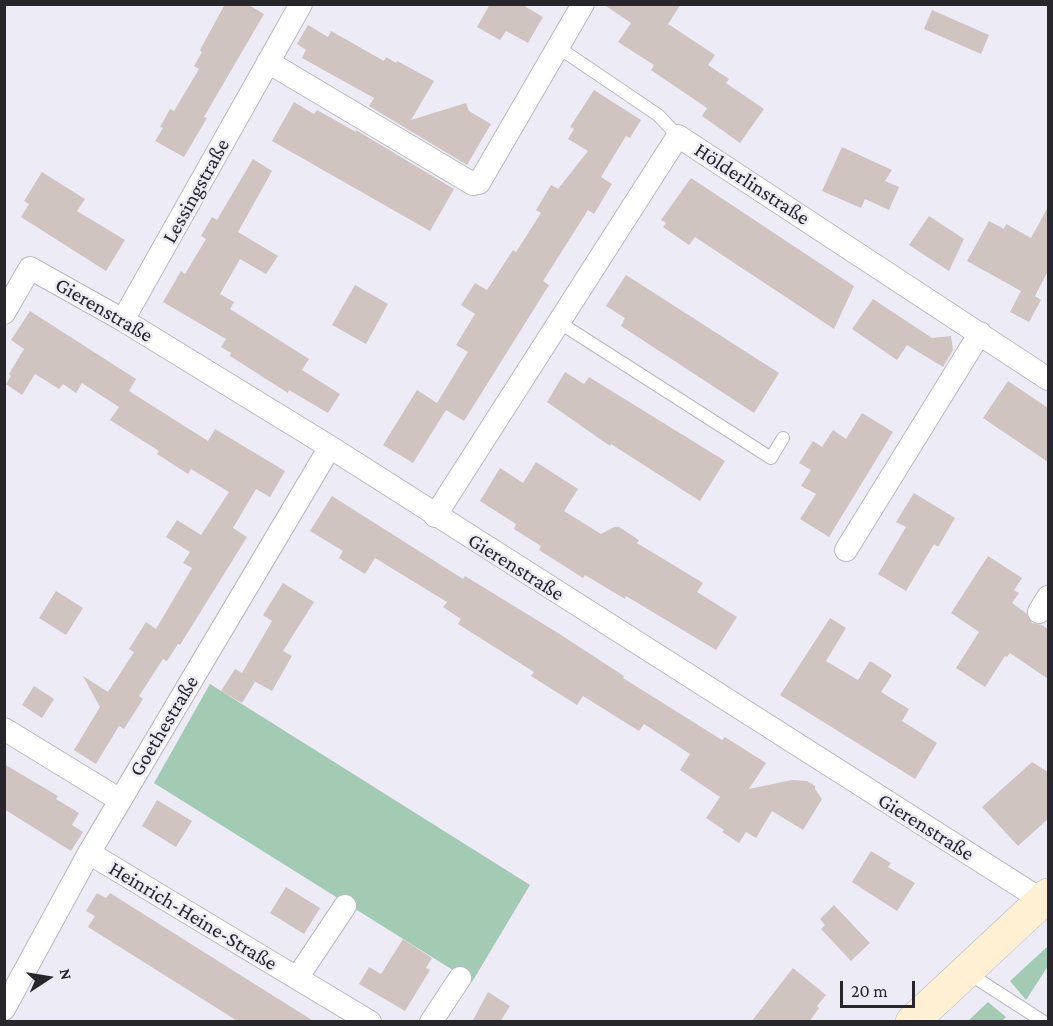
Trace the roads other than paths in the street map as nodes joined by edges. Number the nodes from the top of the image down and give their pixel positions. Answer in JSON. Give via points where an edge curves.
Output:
{"nodes":[{"id":1,"x":301,"y":4,"type":"edge"},
{"id":2,"x":583,"y":4,"type":"edge"},
{"id":3,"x":559,"y":48,"type":"junction"},
{"id":4,"x":268,"y":62,"type":"junction"},
{"id":5,"x":678,"y":136,"type":"junction"},
{"id":6,"x":4,"y":313,"type":"edge"},
{"id":7,"x":123,"y":320,"type":"junction"},
{"id":8,"x":560,"y":323,"type":"junction"},
{"id":9,"x":980,"y":333,"type":"junction"},
{"id":10,"x":1048,"y":379,"type":"edge"},
{"id":11,"x":783,"y":438,"type":"dead end"},
{"id":12,"x":330,"y":447,"type":"junction"},
{"id":13,"x":435,"y":516,"type":"junction"},
{"id":14,"x":846,"y":550,"type":"dead end"},
{"id":15,"x":4,"y":729,"type":"edge"},
{"id":16,"x":120,"y":800,"type":"junction"},
{"id":17,"x":89,"y":853,"type":"junction"},
{"id":18,"x":1046,"y":900,"type":"edge"},
{"id":19,"x":345,"y":906,"type":"dead end"},
{"id":20,"x":967,"y":972,"type":"junction"},
{"id":21,"x":297,"y":978,"type":"junction"},
{"id":22,"x":460,"y":978,"type":"dead end"},
{"id":23,"x":6,"y":1000,"type":"edge"},
{"id":24,"x":370,"y":1022,"type":"edge"},
{"id":25,"x":431,"y":1022,"type":"edge"},
{"id":26,"x":912,"y":1022,"type":"edge"},
{"id":27,"x":1044,"y":1022,"type":"edge"}],
"edges":[{"from":1,"to":4,"type":"street","name":"Lessingstraße"},
{"from":2,"to":3,"type":"street"},
{"from":3,"to":4,"type":"street","via":[[476,183]]},
{"from":3,"to":5,"type":"lane","via":[[658,115]]},
{"from":4,"to":7,"type":"street","name":"Lessingstraße"},
{"from":5,"to":8,"type":"street","name":"Hölderlinstraße"},
{"from":5,"to":9,"type":"street","name":"Hölderlinstraße"},
{"from":6,"to":7,"type":"street","name":"Gierenstraße","via":[[30,268]]},
{"from":7,"to":12,"type":"street","name":"Gierenstraße"},
{"from":8,"to":11,"type":"lane","via":[[771,458]]},
{"from":8,"to":13,"type":"street","name":"Hölderlinstraße"},
{"from":9,"to":10,"type":"street","name":"Hölderlinstraße"},
{"from":9,"to":14,"type":"street"},
{"from":12,"to":13,"type":"street","name":"Gierenstraße"},
{"from":12,"to":16,"type":"street","name":"Goethestraße"},
{"from":13,"to":18,"type":"street","name":"Gierenstraße"},
{"from":15,"to":16,"type":"street"},
{"from":16,"to":17,"type":"street","name":"Goethestraße"},
{"from":17,"to":21,"type":"street","name":"Heinrich-Heine-Straße"},
{"from":17,"to":23,"type":"street","name":"Goethestraße"},
{"from":18,"to":20,"type":"street"},
{"from":19,"to":21,"type":"street","name":"Heinrich-Heine-Straße"},
{"from":20,"to":26,"type":"street"},
{"from":20,"to":27,"type":"lane"},
{"from":21,"to":24,"type":"street","name":"Heinrich-Heine-Straße"},
{"from":22,"to":25,"type":"street"}]}
